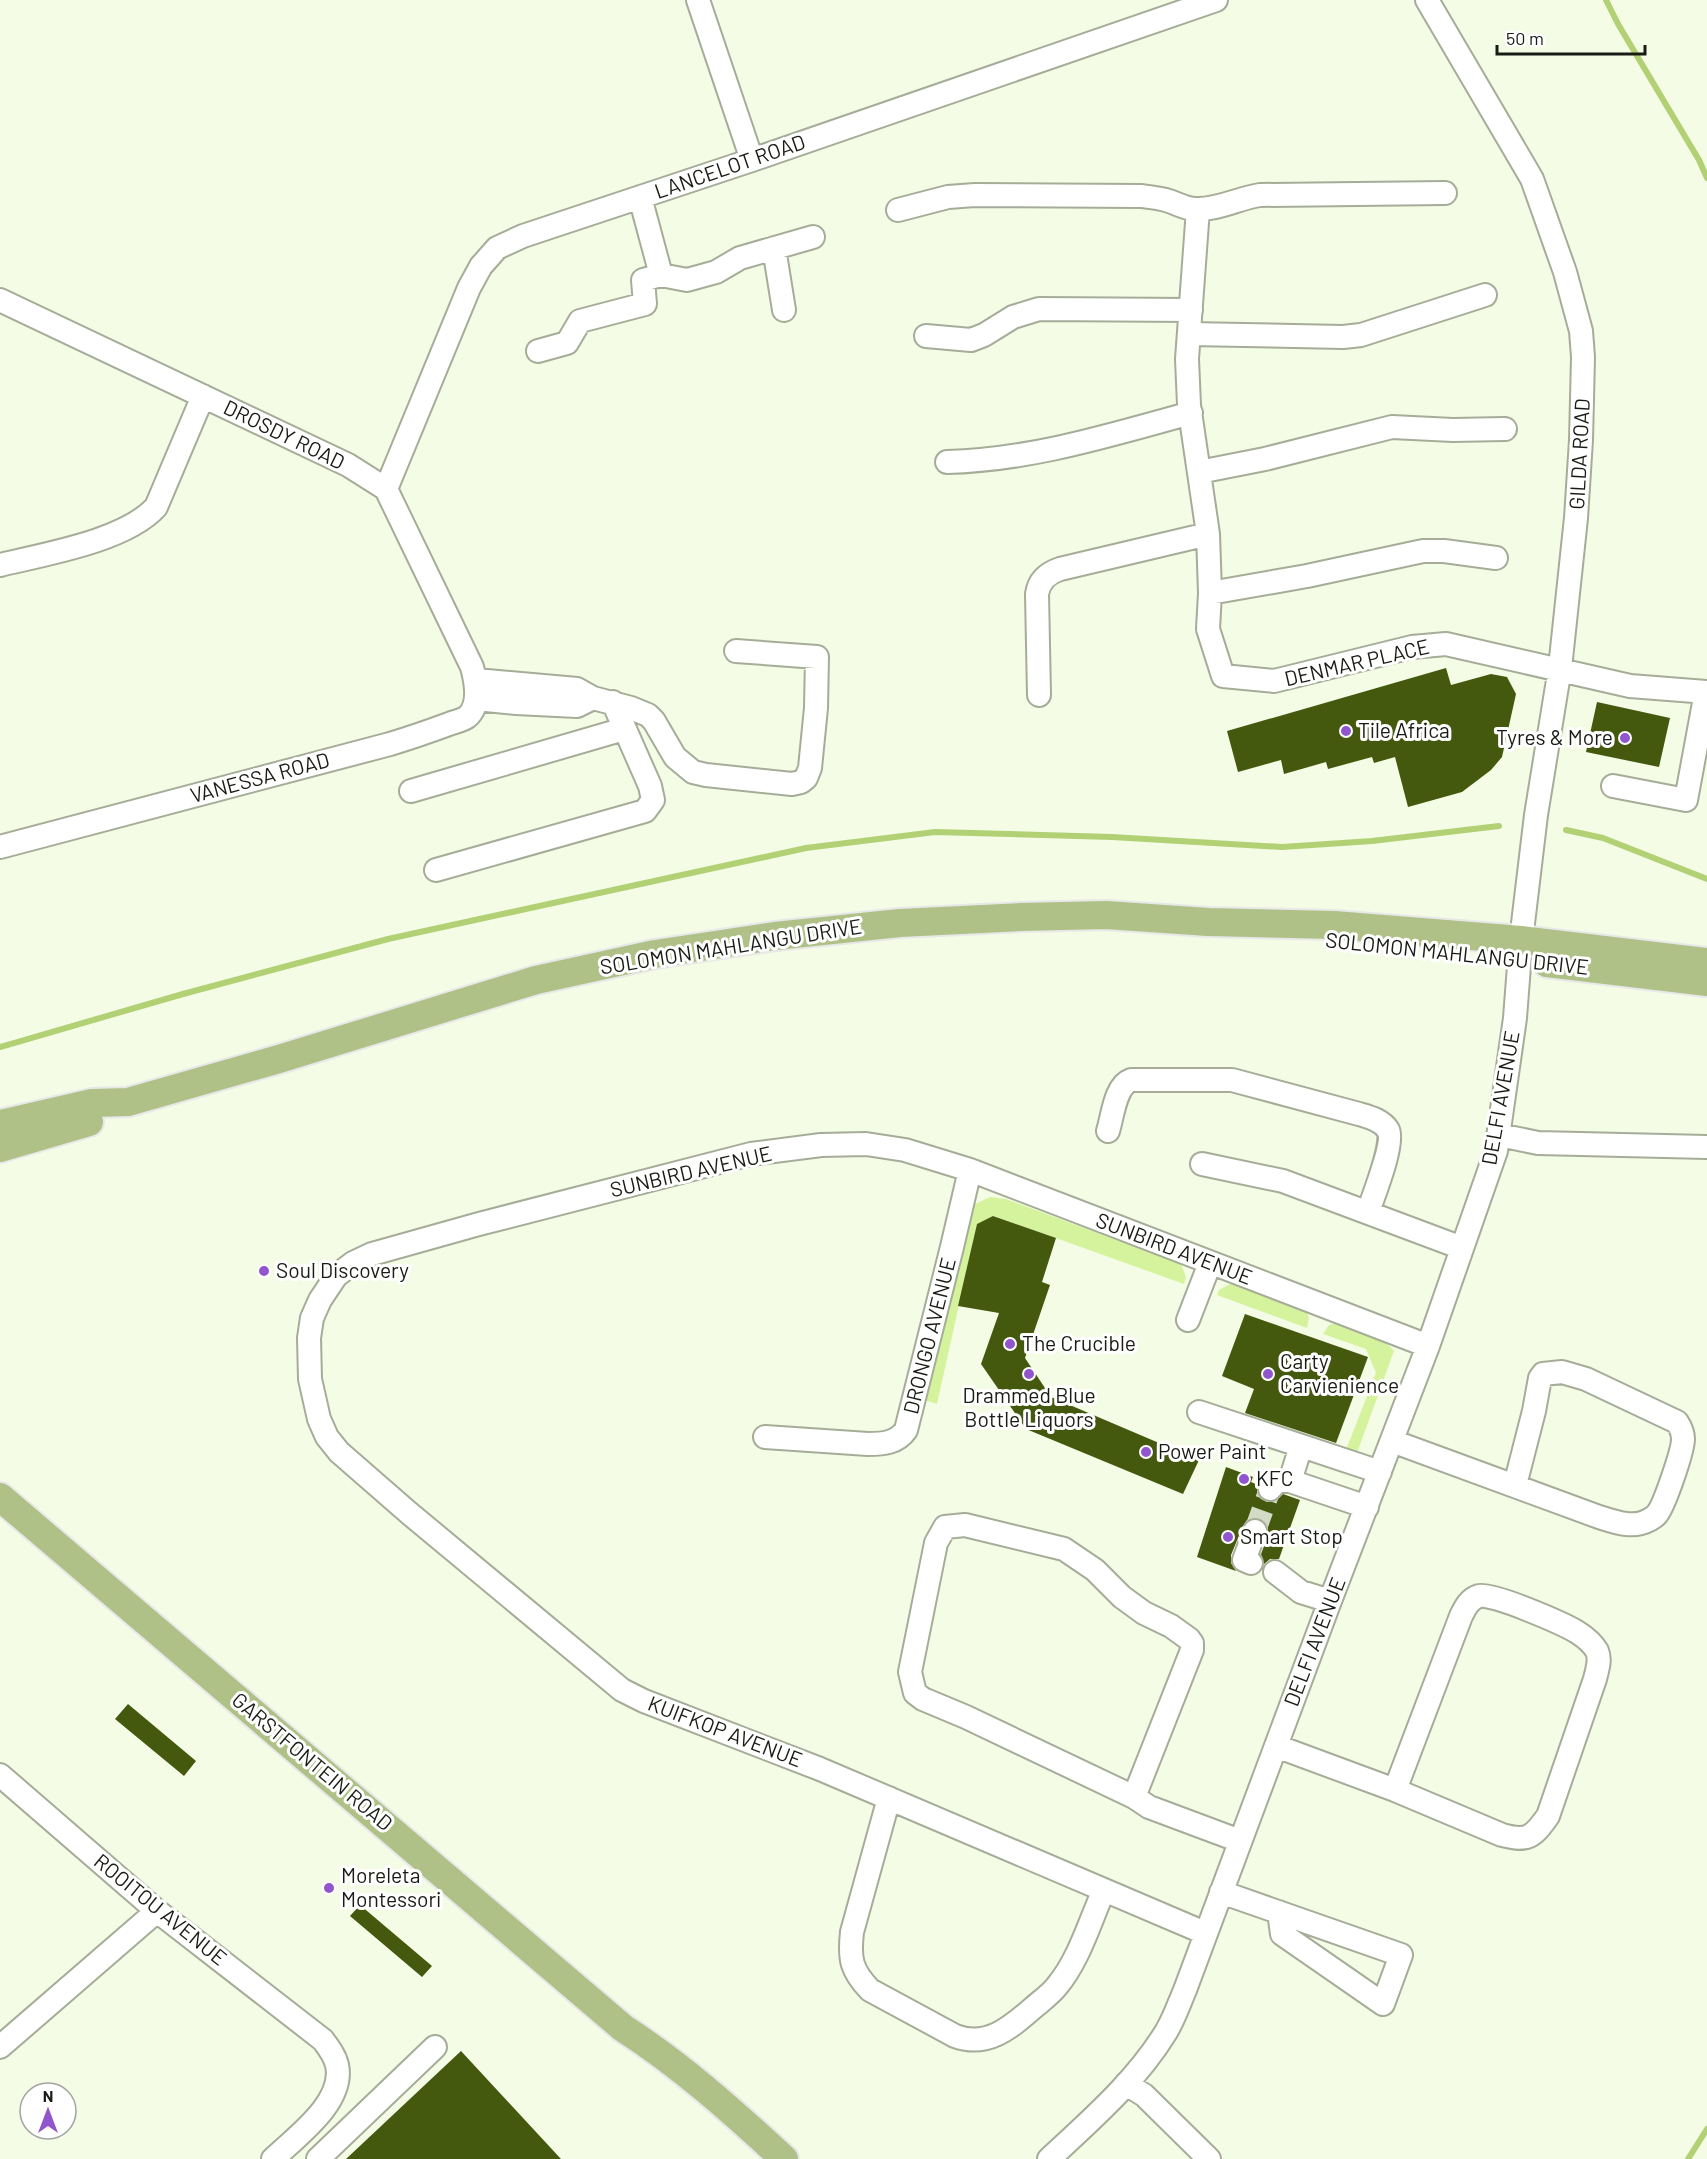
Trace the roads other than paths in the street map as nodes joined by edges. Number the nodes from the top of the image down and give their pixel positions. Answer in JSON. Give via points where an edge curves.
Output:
{"nodes":[{"id":1,"x":698,"y":0,"type":"edge"},
{"id":2,"x":1216,"y":0,"type":"edge"},
{"id":3,"x":1428,"y":0,"type":"edge"},
{"id":4,"x":752,"y":160,"type":"junction"},
{"id":5,"x":1445,"y":193,"type":"dead end"},
{"id":6,"x":640,"y":197,"type":"junction"},
{"id":7,"x":1198,"y":209,"type":"junction"},
{"id":8,"x":898,"y":210,"type":"dead end"},
{"id":9,"x":813,"y":237,"type":"dead end"},
{"id":10,"x":774,"y":248,"type":"junction"},
{"id":11,"x":661,"y":275,"type":"junction"},
{"id":12,"x":1485,"y":295,"type":"dead end"},
{"id":13,"x":0,"y":300,"type":"edge"},
{"id":14,"x":784,"y":310,"type":"dead end"},
{"id":15,"x":1191,"y":310,"type":"junction"},
{"id":16,"x":1189,"y":334,"type":"junction"},
{"id":17,"x":926,"y":336,"type":"dead end"},
{"id":18,"x":538,"y":351,"type":"dead end"},
{"id":19,"x":203,"y":396,"type":"junction"},
{"id":20,"x":1191,"y":413,"type":"junction"},
{"id":21,"x":1505,"y":429,"type":"dead end"},
{"id":22,"x":947,"y":462,"type":"dead end"},
{"id":23,"x":1199,"y":472,"type":"junction"},
{"id":24,"x":386,"y":489,"type":"junction"},
{"id":25,"x":1208,"y":534,"type":"junction"},
{"id":26,"x":1496,"y":558,"type":"dead end"},
{"id":27,"x":0,"y":565,"type":"edge"},
{"id":28,"x":1210,"y":593,"type":"junction"},
{"id":29,"x":736,"y":651,"type":"dead end"},
{"id":30,"x":1560,"y":668,"type":"junction"},
{"id":31,"x":475,"y":682,"type":"junction"},
{"id":32,"x":1706,"y":692,"type":"edge"},
{"id":33,"x":1039,"y":695,"type":"dead end"},
{"id":34,"x":603,"y":700,"type":"junction"},
{"id":35,"x":624,"y":729,"type":"junction"},
{"id":36,"x":1613,"y":786,"type":"dead end"},
{"id":37,"x":411,"y":791,"type":"dead end"},
{"id":38,"x":0,"y":847,"type":"edge"},
{"id":39,"x":436,"y":870,"type":"dead end"},
{"id":40,"x":1520,"y":950,"type":"junction"},
{"id":41,"x":1707,"y":962,"type":"edge"},
{"id":42,"x":1707,"y":982,"type":"edge"},
{"id":43,"x":128,"y":1102,"type":"junction"},
{"id":44,"x":0,"y":1124,"type":"edge"},
{"id":45,"x":1108,"y":1131,"type":"dead end"},
{"id":46,"x":1499,"y":1135,"type":"junction"},
{"id":47,"x":1707,"y":1147,"type":"edge"},
{"id":48,"x":0,"y":1148,"type":"edge"},
{"id":49,"x":1202,"y":1164,"type":"dead end"},
{"id":50,"x":970,"y":1170,"type":"junction"},
{"id":51,"x":1368,"y":1212,"type":"junction"},
{"id":52,"x":1462,"y":1248,"type":"junction"},
{"id":53,"x":1210,"y":1263,"type":"junction"},
{"id":54,"x":1188,"y":1320,"type":"dead end"},
{"id":55,"x":1428,"y":1346,"type":"junction"},
{"id":56,"x":1199,"y":1412,"type":"dead end"},
{"id":57,"x":319,"y":1419,"type":"joint"},
{"id":58,"x":765,"y":1437,"type":"dead end"},
{"id":59,"x":1392,"y":1440,"type":"junction"},
{"id":60,"x":1301,"y":1446,"type":"junction"},
{"id":61,"x":1380,"y":1472,"type":"junction"},
{"id":62,"x":1515,"y":1485,"type":"junction"},
{"id":63,"x":0,"y":1497,"type":"edge"},
{"id":64,"x":1367,"y":1506,"type":"junction"},
{"id":65,"x":1255,"y":1531,"type":"tunnel mouth"},
{"id":66,"x":1251,"y":1563,"type":"dead end"},
{"id":67,"x":1275,"y":1572,"type":"dead end"},
{"id":68,"x":1330,"y":1601,"type":"junction"},
{"id":69,"x":1276,"y":1746,"type":"junction"},
{"id":70,"x":0,"y":1775,"type":"edge"},
{"id":71,"x":1395,"y":1790,"type":"junction"},
{"id":72,"x":1134,"y":1797,"type":"junction"},
{"id":73,"x":890,"y":1798,"type":"junction"},
{"id":74,"x":1240,"y":1842,"type":"junction"},
{"id":75,"x":1104,"y":1890,"type":"junction"},
{"id":76,"x":1221,"y":1892,"type":"junction"},
{"id":77,"x":157,"y":1911,"type":"junction"},
{"id":78,"x":1280,"y":1912,"type":"junction"},
{"id":79,"x":1205,"y":1933,"type":"junction"},
{"id":80,"x":623,"y":2028,"type":"junction"},
{"id":81,"x":0,"y":2047,"type":"edge"},
{"id":82,"x":435,"y":2047,"type":"dead end"},
{"id":83,"x":1126,"y":2084,"type":"junction"},
{"id":84,"x":273,"y":2159,"type":"edge"},
{"id":85,"x":318,"y":2159,"type":"edge"},
{"id":86,"x":758,"y":2159,"type":"edge"},
{"id":87,"x":784,"y":2159,"type":"edge"},
{"id":88,"x":1048,"y":2159,"type":"edge"},
{"id":89,"x":1209,"y":2159,"type":"edge"}],
"edges":[{"from":1,"to":4,"type":"street"},
{"from":2,"to":4,"type":"street","name":"LANCELOT ROAD"},
{"from":3,"to":30,"type":"street","name":"GILDA ROAD","via":[[1532,179],[1581,331],[1583,404],[1579,474]]},
{"from":4,"to":6,"type":"street","name":"LANCELOT ROAD"},
{"from":5,"to":7,"type":"street","via":[[1260,195]]},
{"from":6,"to":11,"type":"street"},
{"from":6,"to":24,"type":"street","name":"LANCELOT ROAD","via":[[523,236],[497,248],[481,266]]},
{"from":7,"to":8,"type":"street","via":[[1141,196],[975,195],[948,196]]},
{"from":7,"to":15,"type":"street"},
{"from":9,"to":10,"type":"street"},
{"from":10,"to":11,"type":"street","via":[[687,280]]},
{"from":10,"to":14,"type":"street"},
{"from":11,"to":18,"type":"street","via":[[643,280],[645,304],[580,321],[567,343]]},
{"from":12,"to":16,"type":"street","via":[[1361,335]]},
{"from":13,"to":19,"type":"street","name":"DROSDY ROAD"},
{"from":15,"to":16,"type":"street"},
{"from":15,"to":17,"type":"street","via":[[1039,309],[1013,317],[971,340]]},
{"from":16,"to":20,"type":"street"},
{"from":19,"to":24,"type":"street","name":"DROSDY ROAD","via":[[348,465]]},
{"from":19,"to":27,"type":"street","via":[[156,507],[148,516],[119,532]]},
{"from":20,"to":22,"type":"street","via":[[1015,457]]},
{"from":20,"to":23,"type":"street"},
{"from":21,"to":23,"type":"street","via":[[1392,427]]},
{"from":23,"to":25,"type":"street"},
{"from":24,"to":31,"type":"street"},
{"from":25,"to":28,"type":"street"},
{"from":25,"to":33,"type":"street","via":[[1060,569],[1044,578],[1037,594]]},
{"from":26,"to":28,"type":"street","via":[[1423,551]]},
{"from":28,"to":30,"type":"street","name":"DENMAR PLACE","via":[[1208,629],[1223,676],[1274,681],[1430,644]]},
{"from":29,"to":34,"type":"street","via":[[817,657],[810,768],[801,782],[693,772],[675,757],[648,715]]},
{"from":30,"to":32,"type":"street","name":"DENMAR PLACE","via":[[1630,686]]},
{"from":30,"to":40,"type":"street","name":"GILDA ROAD","via":[[1536,815]]},
{"from":31,"to":34,"type":"street","via":[[577,706]]},
{"from":31,"to":38,"type":"street","name":"VANESSA ROAD","via":[[474,708],[467,717],[390,744]]},
{"from":32,"to":36,"type":"street","via":[[1686,800]]},
{"from":34,"to":35,"type":"street"},
{"from":35,"to":37,"type":"street"},
{"from":35,"to":39,"type":"street","via":[[650,786],[652,800],[645,811]]},
{"from":40,"to":41,"type":"main road","name":"SOLOMON MAHLANGU DRIVE"},
{"from":40,"to":42,"type":"main road","name":"SOLOMON MAHLANGU DRIVE","via":[[1662,978]]},
{"from":40,"to":43,"type":"main road","name":"SOLOMON MAHLANGU DRIVE","via":[[1342,942],[1208,922],[1106,915],[900,923],[775,936],[656,954],[536,980]]},
{"from":40,"to":46,"type":"street","name":"DELFI AVENUE"},
{"from":43,"to":44,"type":"main road","name":"SOLOMON MAHLANGU DRIVE","via":[[92,1103]]},
{"from":43,"to":48,"type":"main road","name":"SOLOMON MAHLANGU DRIVE","via":[[100,1118]]},
{"from":45,"to":51,"type":"street","via":[[1120,1089],[1131,1080],[1232,1080],[1359,1114],[1379,1121],[1389,1130],[1390,1144]]},
{"from":46,"to":47,"type":"street","via":[[1538,1143]]},
{"from":46,"to":52,"type":"street","name":"DELFI AVENUE"},
{"from":49,"to":51,"type":"street","via":[[1283,1181]]},
{"from":50,"to":53,"type":"street","name":"SUNBIRD AVENUE"},
{"from":50,"to":57,"type":"street","name":"SUNBIRD AVENUE","via":[[905,1150],[866,1144],[751,1154],[372,1254],[336,1276],[312,1318],[308,1358]]},
{"from":50,"to":58,"type":"street","name":"DRONGO AVENUE","via":[[902,1436],[884,1444]]},
{"from":51,"to":52,"type":"street"},
{"from":52,"to":55,"type":"street","name":"DELFI AVENUE"},
{"from":53,"to":54,"type":"street"},
{"from":53,"to":55,"type":"street","name":"SUNBIRD AVENUE"},
{"from":55,"to":59,"type":"street","name":"DELFI AVENUE"},
{"from":56,"to":60,"type":"street"},
{"from":57,"to":73,"type":"street","name":"KUIFKOP AVENUE","via":[[339,1452],[622,1690]]},
{"from":59,"to":61,"type":"street","name":"DELFI AVENUE"},
{"from":59,"to":62,"type":"street"},
{"from":60,"to":61,"type":"street"},
{"from":60,"to":64,"type":"street","via":[[1280,1485]]},
{"from":61,"to":64,"type":"street","name":"DELFI AVENUE"},
{"from":62,"to":62,"type":"street","via":[[1543,1374],[1562,1372],[1586,1379],[1677,1422],[1682,1430],[1679,1461],[1658,1514],[1647,1521],[1623,1524]]},
{"from":63,"to":80,"type":"main road","name":"GARSTFONTEIN ROAD"},
{"from":64,"to":68,"type":"street","name":"DELFI AVENUE"},
{"from":65,"to":66,"type":"street","via":[[1244,1560]]},
{"from":67,"to":68,"type":"street","via":[[1301,1592]]},
{"from":68,"to":69,"type":"street","name":"DELFI AVENUE"},
{"from":69,"to":71,"type":"street"},
{"from":69,"to":74,"type":"street","name":"DELFI AVENUE"},
{"from":70,"to":77,"type":"street","name":"ROOITOU AVENUE"},
{"from":71,"to":71,"type":"street","via":[[1502,1835],[1517,1839],[1537,1832],[1548,1816],[1595,1679],[1598,1653],[1577,1632],[1514,1604],[1486,1594],[1473,1598],[1461,1616]]},
{"from":72,"to":72,"type":"street","via":[[915,1693],[910,1672],[936,1543],[945,1527],[965,1525],[1064,1549],[1095,1570],[1122,1598],[1192,1643]]},
{"from":72,"to":74,"type":"street","via":[[1149,1807]]},
{"from":73,"to":75,"type":"street","name":"KUIFKOP AVENUE"},
{"from":73,"to":75,"type":"street","via":[[852,1932],[853,1966],[870,1990],[955,2036],[978,2040],[999,2035],[1057,1987]]},
{"from":74,"to":76,"type":"street","name":"DELFI AVENUE"},
{"from":75,"to":79,"type":"street","name":"KUIFKOP AVENUE"},
{"from":76,"to":78,"type":"street"},
{"from":76,"to":79,"type":"street","name":"DELFI AVENUE"},
{"from":77,"to":81,"type":"street"},
{"from":77,"to":84,"type":"street","name":"ROOITOU AVENUE","via":[[323,2040],[333,2054],[338,2076],[330,2102]]},
{"from":78,"to":78,"type":"street","via":[[1401,1955],[1383,2004],[1282,1934]]},
{"from":79,"to":83,"type":"street","name":"DELFI AVENUE","via":[[1167,2031]]},
{"from":80,"to":86,"type":"main road","name":"GARSTFONTEIN ROAD","via":[[643,2056]]},
{"from":80,"to":87,"type":"main road","name":"GARSTFONTEIN ROAD","via":[[679,2067]]},
{"from":82,"to":85,"type":"street"},
{"from":83,"to":88,"type":"street","name":"DELFI AVENUE"},
{"from":83,"to":89,"type":"street","via":[[1144,2095]]}]}
